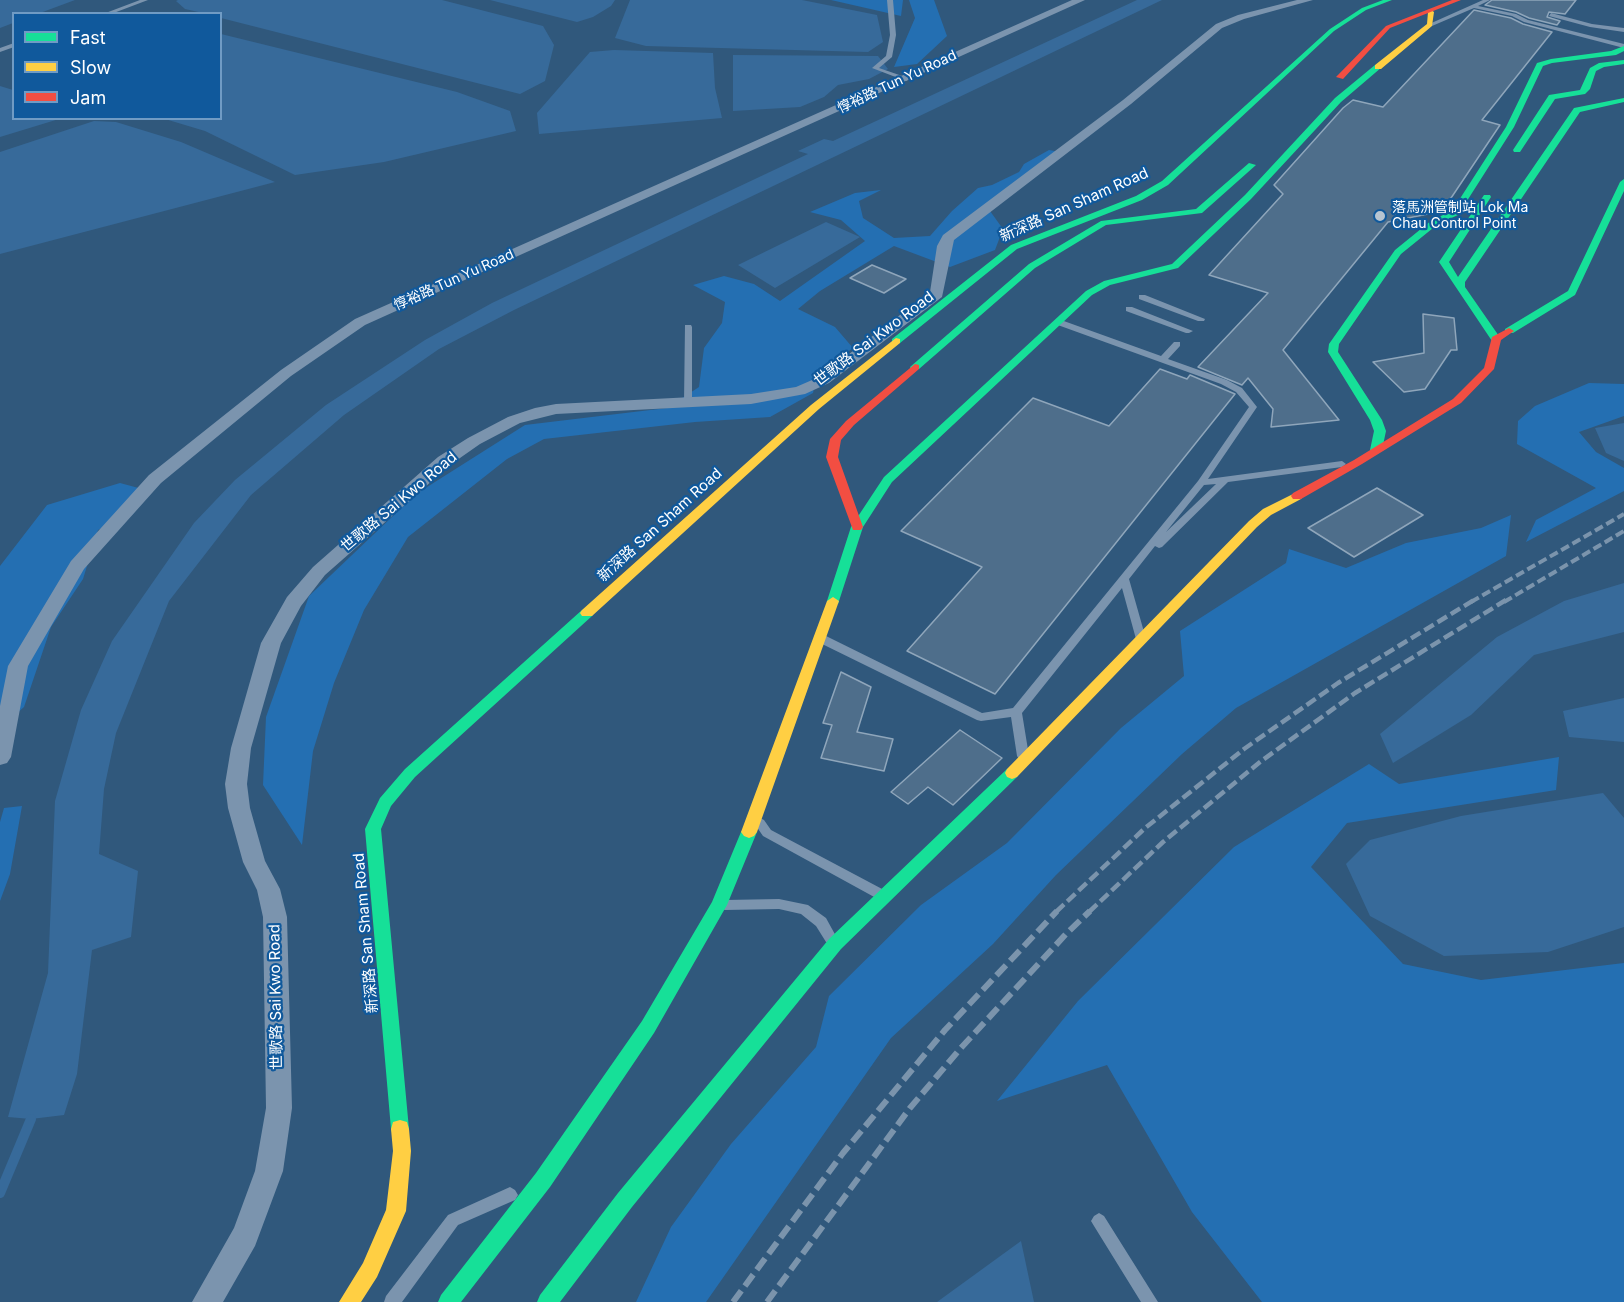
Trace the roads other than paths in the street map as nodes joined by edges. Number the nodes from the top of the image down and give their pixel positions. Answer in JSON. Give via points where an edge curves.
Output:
{"nodes":[{"id":1,"x":145,"y":0,"type":"edge"},
{"id":2,"x":890,"y":0,"type":"edge"},
{"id":3,"x":1080,"y":0,"type":"edge"},
{"id":4,"x":1308,"y":0,"type":"edge"},
{"id":5,"x":1389,"y":0,"type":"edge"},
{"id":6,"x":1458,"y":0,"type":"edge"},
{"id":7,"x":1487,"y":0,"type":"edge"},
{"id":8,"x":1473,"y":6,"type":"junction"},
{"id":9,"x":111,"y":12,"type":"edge"},
{"id":10,"x":1551,"y":15,"type":"dead end"},
{"id":11,"x":1431,"y":19,"type":"junction"},
{"id":12,"x":1624,"y":30,"type":"edge"},
{"id":13,"x":1624,"y":47,"type":"edge"},
{"id":14,"x":1624,"y":62,"type":"edge"},
{"id":15,"x":906,"y":79,"type":"junction"},
{"id":16,"x":1331,"y":86,"type":"dead end"},
{"id":17,"x":1624,"y":100,"type":"edge"},
{"id":18,"x":1265,"y":154,"type":"dead end"},
{"id":19,"x":1508,"y":165,"type":"dead end"},
{"id":20,"x":1624,"y":182,"type":"edge"},
{"id":21,"x":1495,"y":184,"type":"dead end"},
{"id":22,"x":1460,"y":287,"type":"junction"},
{"id":23,"x":1142,"y":297,"type":"dead end"},
{"id":24,"x":1129,"y":309,"type":"dead end"},
{"id":25,"x":1201,"y":319,"type":"dead end"},
{"id":26,"x":1058,"y":322,"type":"junction"},
{"id":27,"x":688,"y":327,"type":"dead end"},
{"id":28,"x":1189,"y":331,"type":"dead end"},
{"id":29,"x":1496,"y":339,"type":"junction"},
{"id":30,"x":1177,"y":344,"type":"dead end"},
{"id":31,"x":1162,"y":360,"type":"junction"},
{"id":32,"x":687,"y":403,"type":"junction"},
{"id":33,"x":1376,"y":450,"type":"junction"},
{"id":34,"x":1358,"y":462,"type":"junction"},
{"id":35,"x":1225,"y":480,"type":"junction"},
{"id":36,"x":1201,"y":483,"type":"junction"},
{"id":37,"x":857,"y":527,"type":"junction"},
{"id":38,"x":1124,"y":578,"type":"junction"},
{"id":39,"x":820,"y":638,"type":"junction"},
{"id":40,"x":1141,"y":640,"type":"junction"},
{"id":41,"x":1016,"y":712,"type":"junction"},
{"id":42,"x":0,"y":757,"type":"edge"},
{"id":43,"x":1023,"y":762,"type":"junction"},
{"id":44,"x":756,"y":817,"type":"junction"},
{"id":45,"x":883,"y":896,"type":"junction"},
{"id":46,"x":719,"y":905,"type":"junction"},
{"id":47,"x":835,"y":944,"type":"junction"},
{"id":48,"x":543,"y":1180,"type":"junction"},
{"id":49,"x":1099,"y":1221,"type":"dead end"},
{"id":50,"x":207,"y":1302,"type":"edge"},
{"id":51,"x":349,"y":1302,"type":"edge"},
{"id":52,"x":392,"y":1302,"type":"edge"},
{"id":53,"x":448,"y":1302,"type":"edge"},
{"id":54,"x":548,"y":1302,"type":"edge"},
{"id":55,"x":1150,"y":1302,"type":"edge"}],
"edges":[{"from":1,"to":9,"type":"lane"},
{"from":2,"to":15,"type":"lane","via":[[893,36],[889,57],[875,68]]},
{"from":3,"to":15,"type":"street","name":"惇裕路 Tun Yu Road"},
{"from":4,"to":32,"type":"street","name":"世歌路 Sai Kwo Road","via":[[1219,26],[1127,102],[948,238],[937,294],[824,380],[779,396]]},
{"from":5,"to":51,"type":"main road","name":"新深路 San Sham Road","via":[[1364,9],[1332,30],[1165,183],[1139,198],[1014,247],[979,273],[815,407],[410,773],[385,802],[373,830],[402,1151],[396,1210],[370,1270]]},
{"from":6,"to":11,"type":"main road"},
{"from":7,"to":8,"type":"lane"},
{"from":8,"to":11,"type":"lane"},
{"from":8,"to":13,"type":"lane"},
{"from":10,"to":12,"type":"lane"},
{"from":11,"to":16,"type":"main road","via":[[1388,27]]},
{"from":11,"to":26,"type":"main road","via":[[1338,100],[1248,197],[1175,266],[1107,283],[1089,293]]},
{"from":13,"to":33,"type":"main road","via":[[1612,53],[1540,65],[1510,127],[1455,213],[1435,222],[1398,252],[1334,344],[1334,352],[1376,420],[1380,431]]},
{"from":14,"to":19,"type":"main road","via":[[1593,70],[1582,92],[1552,97]]},
{"from":15,"to":42,"type":"street","name":"惇裕路 Tun Yu Road","via":[[360,322],[286,373],[155,480],[77,565],[18,666]]},
{"from":17,"to":22,"type":"main road","via":[[1577,110]]},
{"from":18,"to":37,"type":"main road","name":"新深路 San Sham Road","via":[[1200,211],[1104,223],[1041,261],[850,423],[836,439],[832,457]]},
{"from":20,"to":29,"type":"main road","via":[[1572,293]]},
{"from":21,"to":22,"type":"main road","via":[[1444,262]]},
{"from":22,"to":29,"type":"main road"},
{"from":23,"to":25,"type":"lane"},
{"from":24,"to":28,"type":"lane"},
{"from":26,"to":31,"type":"lane"},
{"from":26,"to":37,"type":"main road","via":[[888,480]]},
{"from":27,"to":32,"type":"lane"},
{"from":29,"to":33,"type":"main road","via":[[1489,369],[1457,401]]},
{"from":30,"to":31,"type":"lane"},
{"from":31,"to":36,"type":"lane","via":[[1224,382],[1239,390],[1253,406]]},
{"from":32,"to":50,"type":"street","name":"世歌路 Sai Kwo Road","via":[[541,411],[474,441],[444,461],[319,571],[277,631],[255,693],[236,784],[254,862],[275,917],[279,1108],[269,1171],[249,1225]]},
{"from":33,"to":34,"type":"main road"},
{"from":34,"to":35,"type":"lane"},
{"from":34,"to":40,"type":"main road","via":[[1267,512]]},
{"from":35,"to":36,"type":"lane"},
{"from":35,"to":38,"type":"lane"},
{"from":36,"to":38,"type":"lane"},
{"from":37,"to":39,"type":"main road"},
{"from":38,"to":40,"type":"lane"},
{"from":38,"to":41,"type":"lane"},
{"from":39,"to":41,"type":"lane","via":[[981,717]]},
{"from":39,"to":44,"type":"main road"},
{"from":40,"to":43,"type":"main road"},
{"from":41,"to":43,"type":"lane"},
{"from":43,"to":45,"type":"main road"},
{"from":44,"to":45,"type":"lane","via":[[767,833]]},
{"from":44,"to":46,"type":"main road"},
{"from":45,"to":47,"type":"main road"},
{"from":46,"to":47,"type":"lane","via":[[779,904],[804,909],[821,922]]},
{"from":46,"to":48,"type":"main road","via":[[648,1027]]},
{"from":47,"to":54,"type":"main road","via":[[625,1200]]},
{"from":48,"to":52,"type":"lane","via":[[453,1220]]},
{"from":48,"to":53,"type":"main road"},
{"from":49,"to":55,"type":"lane"}]}
